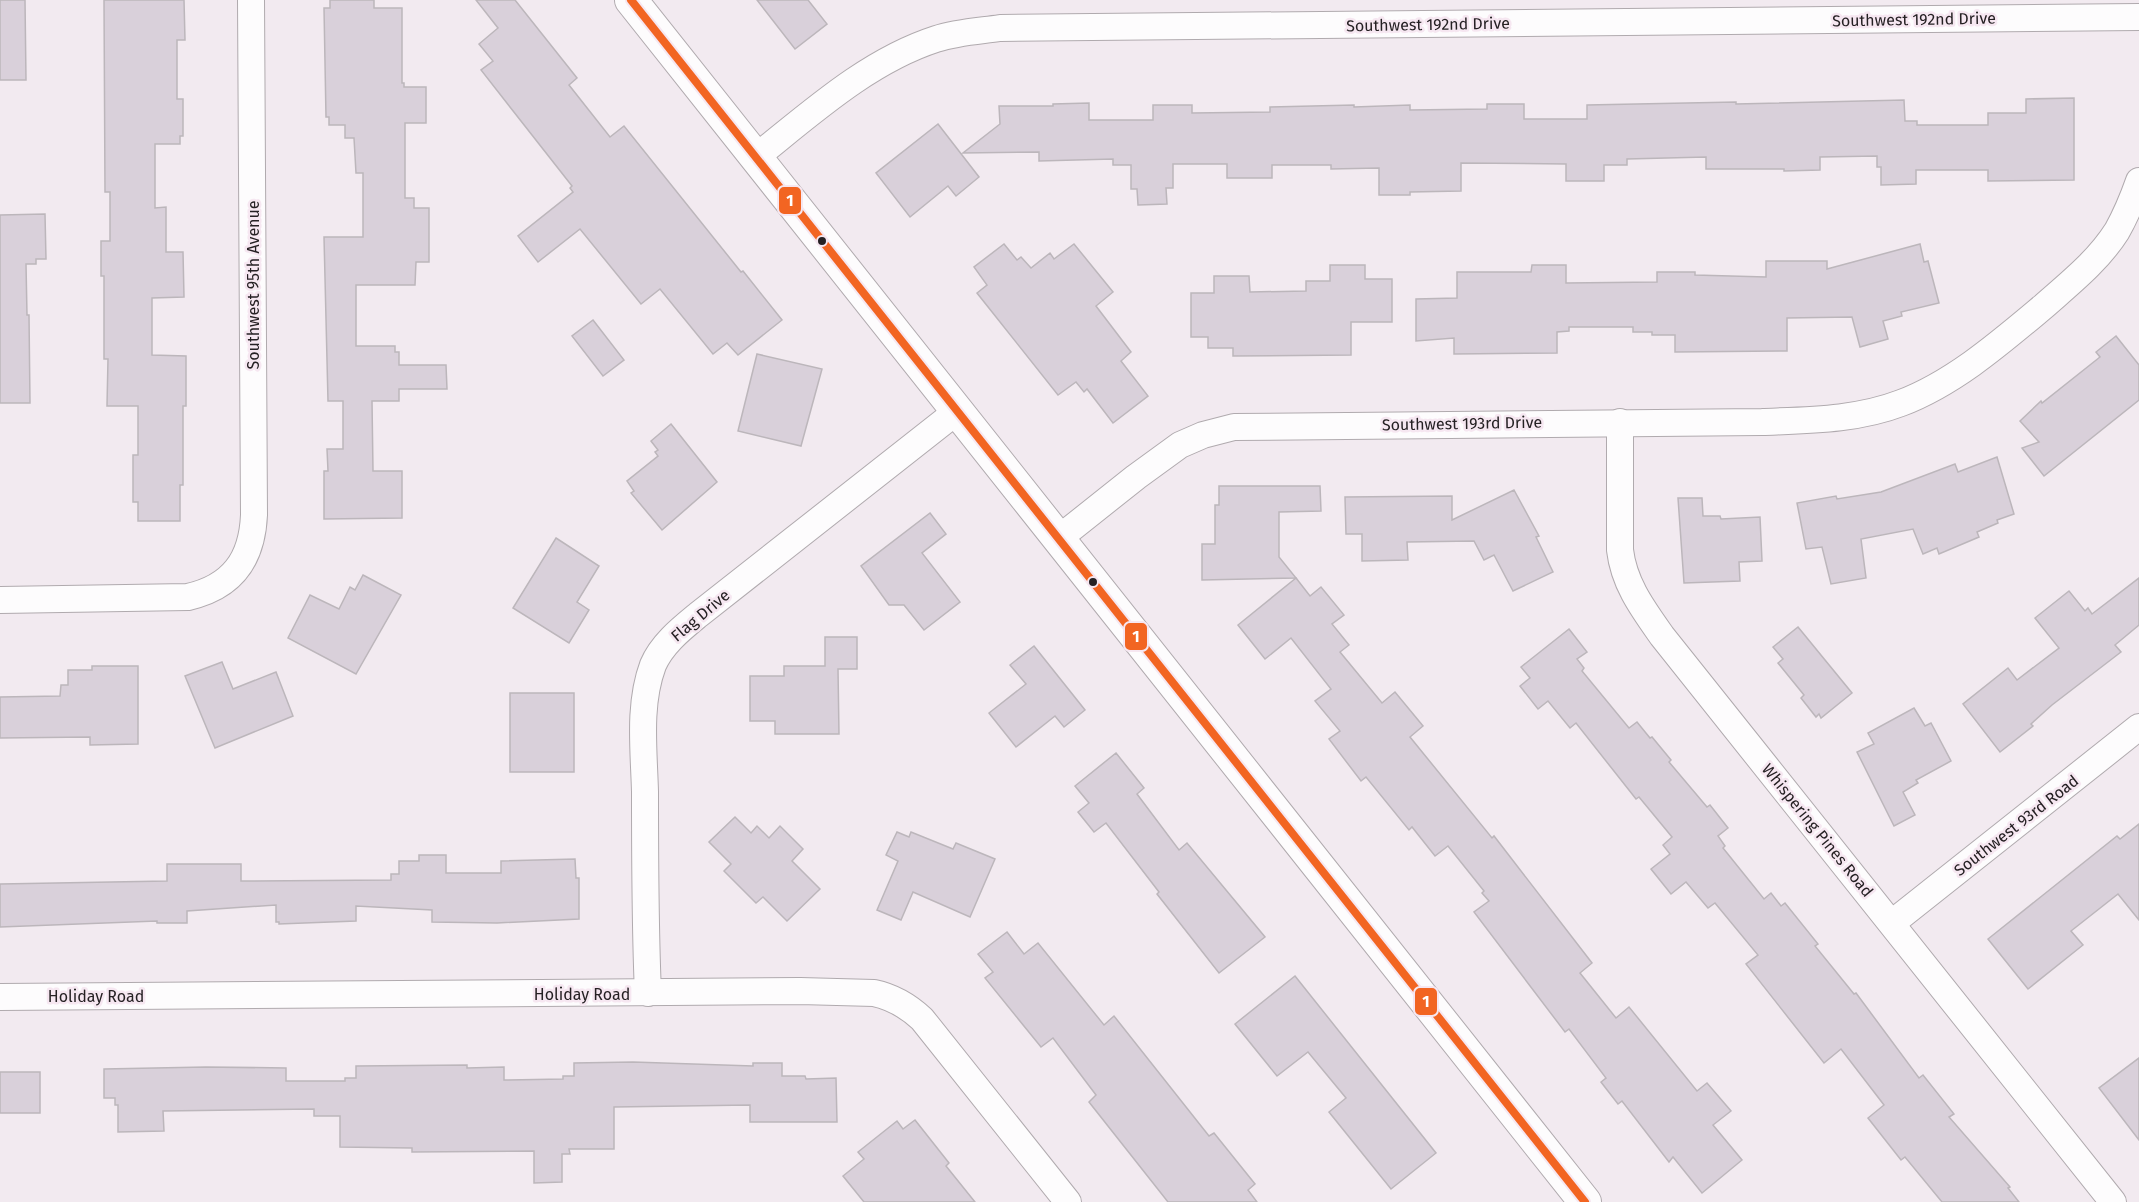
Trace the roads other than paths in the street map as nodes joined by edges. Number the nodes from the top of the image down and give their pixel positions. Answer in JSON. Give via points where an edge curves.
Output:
{"nodes":[{"id":1,"x":251,"y":0,"type":"edge"},
{"id":2,"x":631,"y":0,"type":"edge"},
{"id":3,"x":2139,"y":17,"type":"edge"},
{"id":4,"x":756,"y":157,"type":"junction"},
{"id":5,"x":2139,"y":181,"type":"edge"},
{"id":6,"x":956,"y":412,"type":"junction"},
{"id":7,"x":1620,"y":422,"type":"junction"},
{"id":8,"x":1058,"y":539,"type":"junction"},
{"id":9,"x":0,"y":600,"type":"edge"},
{"id":10,"x":2139,"y":727,"type":"edge"},
{"id":11,"x":1892,"y":923,"type":"junction"},
{"id":12,"x":648,"y":993,"type":"junction"},
{"id":13,"x":0,"y":997,"type":"edge"},
{"id":14,"x":1068,"y":1202,"type":"edge"},
{"id":15,"x":1585,"y":1202,"type":"edge"},
{"id":16,"x":2113,"y":1202,"type":"edge"}],
"edges":[{"from":1,"to":9,"type":"street","name":"Southwest 95th Avenue","via":[[254,515],[250,546],[224,582],[202,594]]},
{"from":2,"to":4,"type":"street"},
{"from":3,"to":4,"type":"street","name":"Southwest 192nd Drive","via":[[991,29],[938,38],[887,59]]},
{"from":4,"to":6,"type":"street"},
{"from":5,"to":7,"type":"street","name":"Southwest 193rd Drive","via":[[2116,232],[2091,264],[1969,364],[1932,389],[1900,404],[1838,418]]},
{"from":6,"to":8,"type":"street"},
{"from":6,"to":12,"type":"street","name":"Flag Drive","via":[[698,615],[659,654],[648,681],[644,709]]},
{"from":7,"to":8,"type":"street","name":"Southwest 193rd Drive","via":[[1226,428],[1173,449]]},
{"from":7,"to":11,"type":"street","name":"Whispering Pines Road","via":[[1620,550],[1631,588],[1662,636]]},
{"from":8,"to":15,"type":"street"},
{"from":10,"to":11,"type":"street","name":"Southwest 93rd Road"},
{"from":11,"to":16,"type":"street","name":"Whispering Pines Road"},
{"from":12,"to":13,"type":"street","name":"Holiday Road"},
{"from":12,"to":14,"type":"street","name":"Holiday Road","via":[[863,991],[893,998],[922,1020]]}]}
